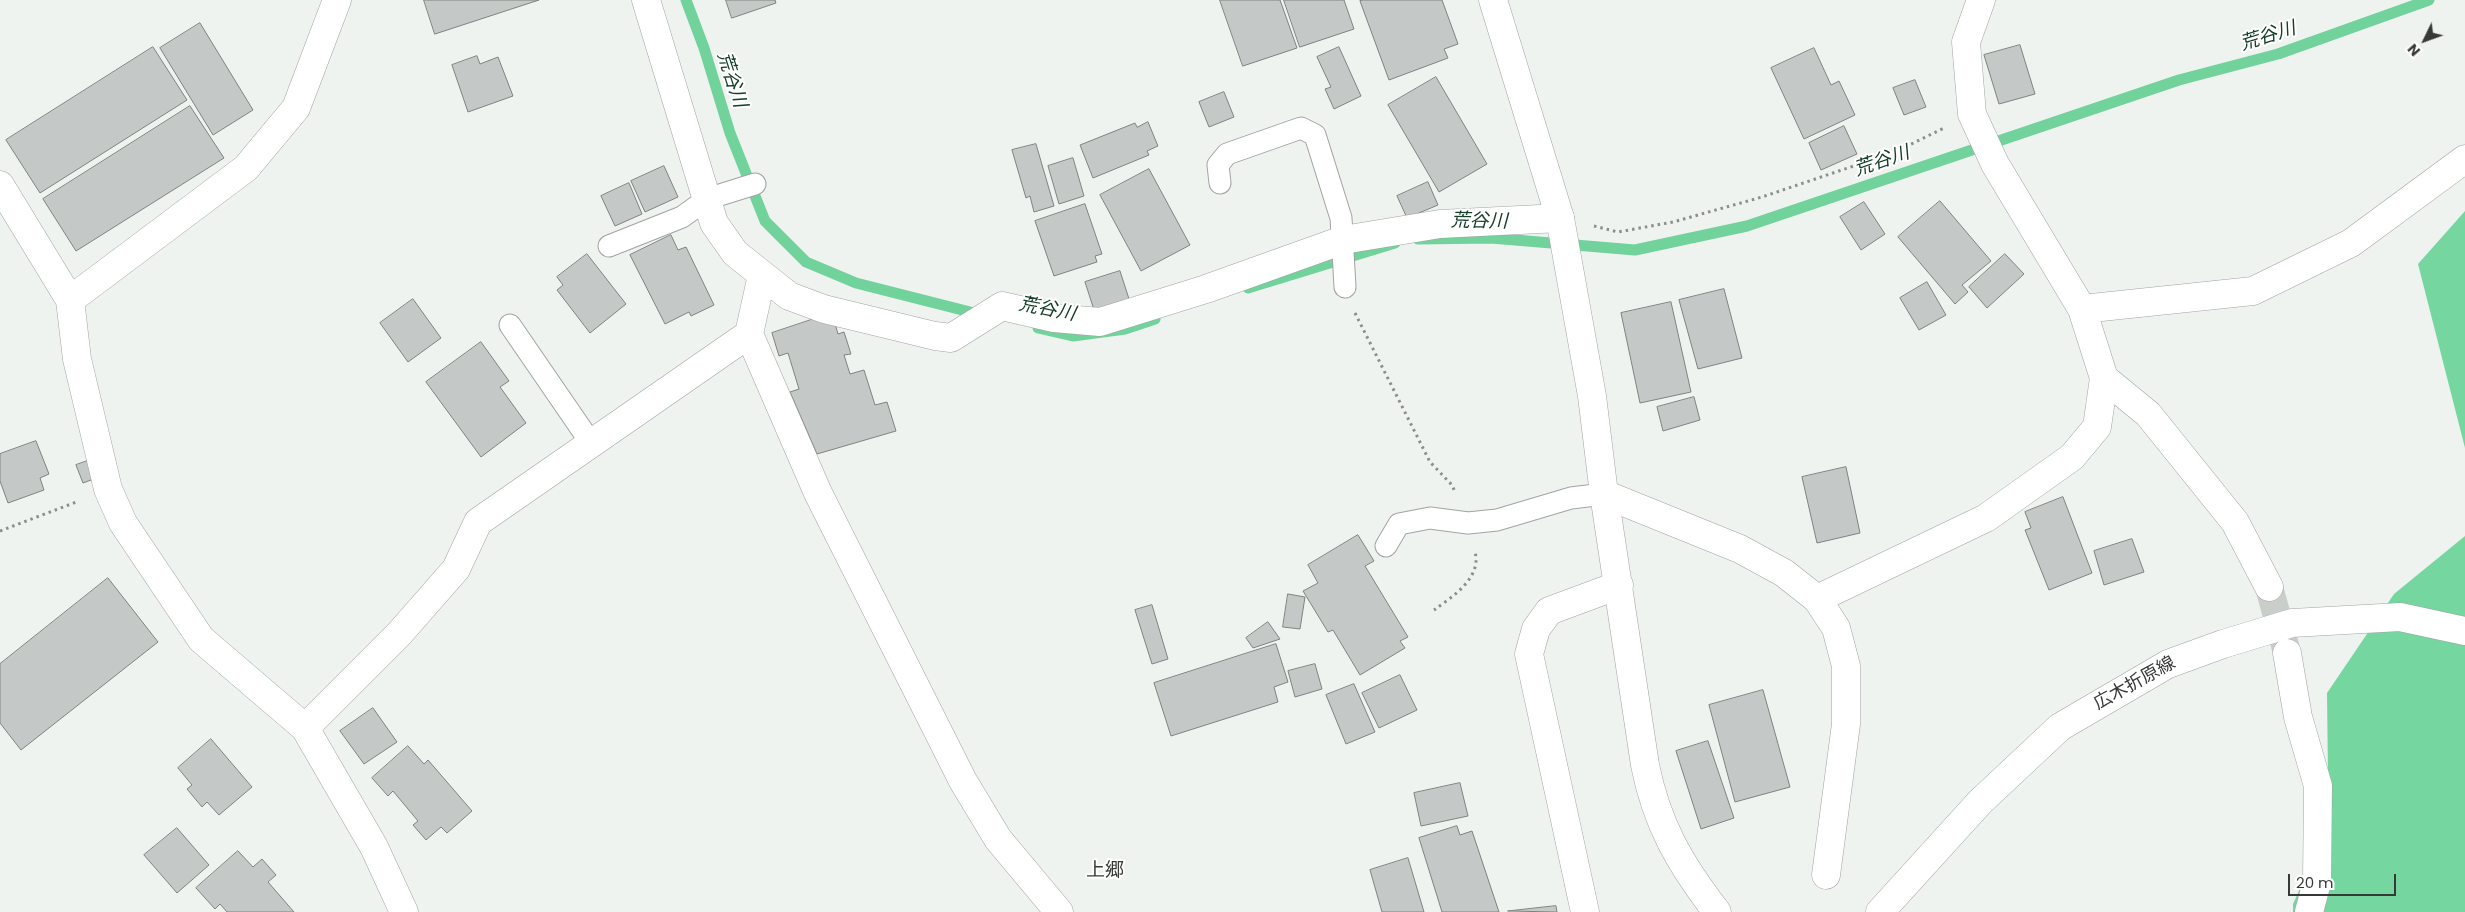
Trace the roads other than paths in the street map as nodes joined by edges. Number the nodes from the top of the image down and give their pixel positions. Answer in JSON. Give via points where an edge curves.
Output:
{"nodes":[{"id":1,"x":337,"y":0,"type":"edge"},
{"id":2,"x":646,"y":0,"type":"edge"},
{"id":3,"x":1493,"y":0,"type":"edge"},
{"id":4,"x":1980,"y":0,"type":"edge"},
{"id":5,"x":2465,"y":159,"type":"edge"},
{"id":6,"x":1220,"y":183,"type":"dead end"},
{"id":7,"x":755,"y":184,"type":"dead end"},
{"id":8,"x":0,"y":185,"type":"edge"},
{"id":9,"x":707,"y":199,"type":"junction"},
{"id":10,"x":1560,"y":218,"type":"junction"},
{"id":11,"x":1343,"y":240,"type":"junction"},
{"id":12,"x":608,"y":246,"type":"dead end"},
{"id":13,"x":762,"y":276,"type":"junction"},
{"id":14,"x":1345,"y":287,"type":"road end"},
{"id":15,"x":70,"y":300,"type":"junction"},
{"id":16,"x":2082,"y":309,"type":"junction"},
{"id":17,"x":510,"y":325,"type":"dead end"},
{"id":18,"x":750,"y":334,"type":"junction"},
{"id":19,"x":2104,"y":378,"type":"junction"},
{"id":20,"x":591,"y":442,"type":"junction"},
{"id":21,"x":1604,"y":494,"type":"junction"},
{"id":22,"x":1386,"y":546,"type":"dead end"},
{"id":23,"x":1619,"y":585,"type":"junction"},
{"id":24,"x":2270,"y":587,"type":"tunnel mouth"},
{"id":25,"x":1817,"y":599,"type":"junction"},
{"id":26,"x":2465,"y":631,"type":"edge"},
{"id":27,"x":2287,"y":653,"type":"tunnel mouth"},
{"id":28,"x":305,"y":728,"type":"junction"},
{"id":29,"x":1826,"y":875,"type":"dead end"},
{"id":30,"x":404,"y":912,"type":"edge"},
{"id":31,"x":1059,"y":912,"type":"edge"},
{"id":32,"x":1585,"y":912,"type":"edge"},
{"id":33,"x":1717,"y":912,"type":"edge"},
{"id":34,"x":1880,"y":912,"type":"edge"},
{"id":35,"x":2309,"y":912,"type":"edge"}],
"edges":[{"from":1,"to":15,"type":"street","via":[[296,108],[246,168]]},
{"from":2,"to":9,"type":"street"},
{"from":3,"to":10,"type":"street"},
{"from":4,"to":16,"type":"street","via":[[1966,42],[1972,114],[1995,164]]},
{"from":5,"to":16,"type":"street","via":[[2351,243],[2253,291]]},
{"from":6,"to":11,"type":"lane","via":[[1218,165],[1226,154],[1301,128],[1315,135],[1341,218]]},
{"from":7,"to":9,"type":"lane"},
{"from":8,"to":15,"type":"street"},
{"from":9,"to":12,"type":"lane","via":[[682,217]]},
{"from":9,"to":13,"type":"street","via":[[714,223],[735,253]]},
{"from":10,"to":11,"type":"street","via":[[1440,224]]},
{"from":10,"to":21,"type":"street","via":[[1592,396]]},
{"from":11,"to":13,"type":"street","via":[[1100,322],[1054,318],[1002,306],[951,338],[824,308],[789,296]]},
{"from":11,"to":14,"type":"lane"},
{"from":13,"to":18,"type":"street"},
{"from":15,"to":28,"type":"street","via":[[76,360],[108,489],[123,523],[201,639]]},
{"from":16,"to":19,"type":"street"},
{"from":17,"to":20,"type":"lane"},
{"from":18,"to":20,"type":"street"},
{"from":18,"to":31,"type":"street","via":[[818,493],[963,781],[998,839]]},
{"from":19,"to":24,"type":"street","via":[[2148,414],[2235,522]]},
{"from":19,"to":25,"type":"street","via":[[2097,428],[2072,457],[1986,518]]},
{"from":20,"to":28,"type":"street","via":[[478,522],[456,569],[399,634]]},
{"from":21,"to":22,"type":"lane","via":[[1571,498],[1497,520],[1468,523],[1430,518],[1399,524]]},
{"from":21,"to":23,"type":"street"},
{"from":21,"to":25,"type":"street","via":[[1740,549],[1784,573]]},
{"from":23,"to":32,"type":"street","via":[[1549,611],[1536,629],[1529,654]]},
{"from":23,"to":33,"type":"street","via":[[1644,765],[1652,798],[1672,846]]},
{"from":25,"to":29,"type":"street","via":[[1836,628],[1846,666],[1846,724]]},
{"from":26,"to":34,"type":"street","name":"広木折原線","via":[[2400,617],[2292,623],[2168,664],[2060,727],[1980,802]]},
{"from":27,"to":35,"type":"street","via":[[2298,717],[2318,786],[2317,882]]},
{"from":28,"to":30,"type":"street","via":[[374,847]]}]}
